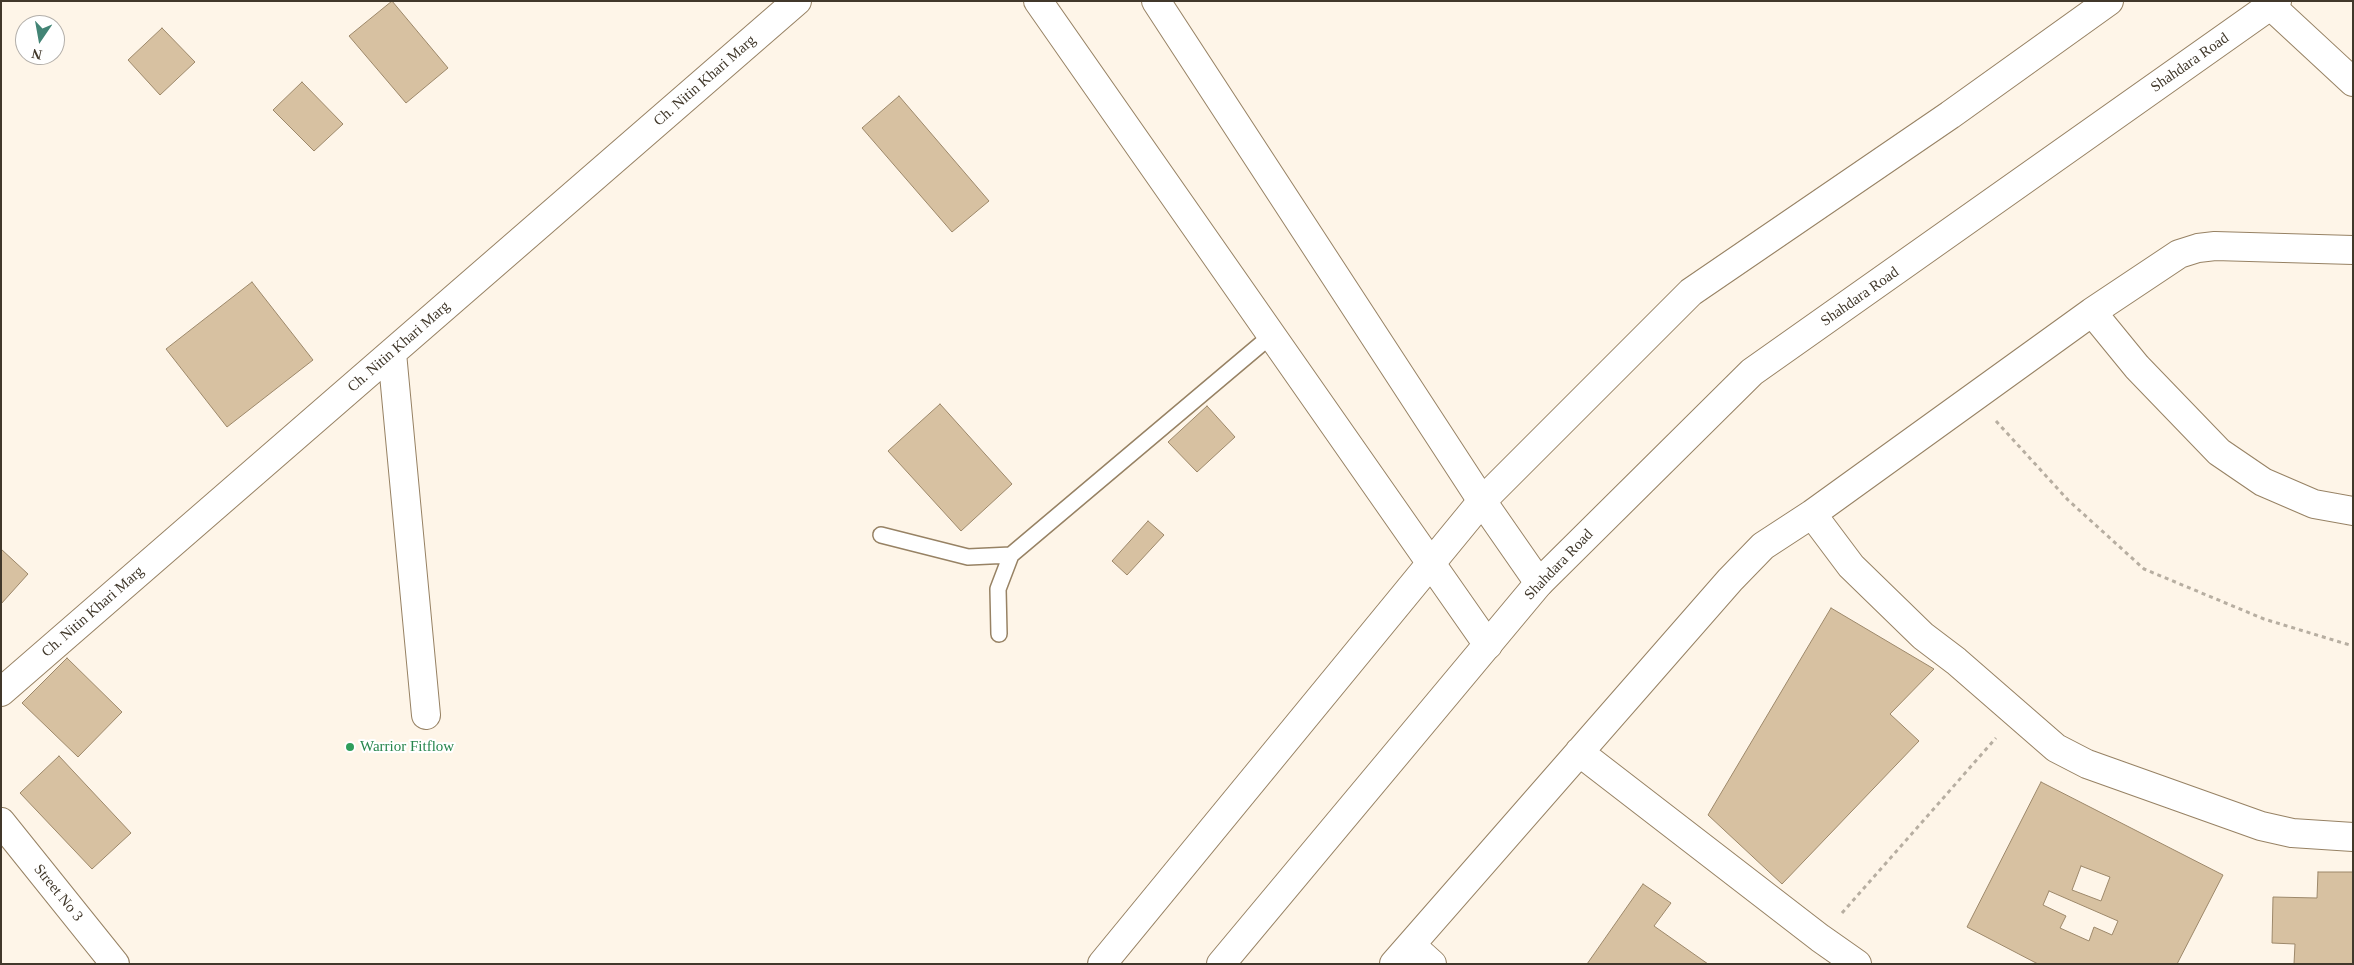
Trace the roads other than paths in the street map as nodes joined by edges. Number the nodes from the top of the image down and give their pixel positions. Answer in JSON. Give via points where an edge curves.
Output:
{"nodes":[{"id":1,"x":797,"y":1,"type":"edge"},
{"id":2,"x":1038,"y":1,"type":"edge"},
{"id":3,"x":1156,"y":1,"type":"edge"},
{"id":4,"x":2109,"y":1,"type":"edge"},
{"id":5,"x":2274,"y":3,"type":"edge"},
{"id":6,"x":2353,"y":82,"type":"edge"},
{"id":7,"x":2353,"y":250,"type":"edge"},
{"id":8,"x":2092,"y":312,"type":"junction"},
{"id":9,"x":1273,"y":334,"type":"junction"},
{"id":10,"x":392,"y":353,"type":"junction"},
{"id":11,"x":1482,"y":501,"type":"junction"},
{"id":12,"x":2353,"y":512,"type":"edge"},
{"id":13,"x":1812,"y":514,"type":"junction"},
{"id":14,"x":882,"y":534,"type":"dead end"},
{"id":15,"x":1011,"y":555,"type":"junction"},
{"id":16,"x":1432,"y":564,"type":"junction"},
{"id":17,"x":1539,"y":583,"type":"junction"},
{"id":18,"x":999,"y":634,"type":"dead end"},
{"id":19,"x":1488,"y":645,"type":"junction"},
{"id":20,"x":1,"y":692,"type":"edge"},
{"id":21,"x":426,"y":715,"type":"dead end"},
{"id":22,"x":1579,"y":752,"type":"junction"},
{"id":23,"x":1,"y":822,"type":"edge"},
{"id":24,"x":2353,"y":837,"type":"edge"},
{"id":25,"x":1403,"y":954,"type":"edge"},
{"id":26,"x":115,"y":964,"type":"edge"},
{"id":27,"x":1102,"y":964,"type":"edge"},
{"id":28,"x":1221,"y":964,"type":"edge"},
{"id":29,"x":1432,"y":964,"type":"edge"},
{"id":30,"x":1857,"y":964,"type":"edge"}],
"edges":[{"from":1,"to":10,"type":"street","name":"Ch. Nitin Khari Marg"},
{"from":2,"to":9,"type":"street"},
{"from":3,"to":11,"type":"street"},
{"from":4,"to":11,"type":"street","via":[[1950,115],[1691,292]]},
{"from":5,"to":6,"type":"street"},
{"from":5,"to":17,"type":"street","name":"Shahdara Road","via":[[1752,372]]},
{"from":7,"to":8,"type":"street","via":[[2198,248],[2179,254]]},
{"from":8,"to":12,"type":"street","via":[[2137,367],[2219,452],[2263,482],[2314,504]]},
{"from":8,"to":13,"type":"street"},
{"from":9,"to":15,"type":"lane"},
{"from":9,"to":16,"type":"street"},
{"from":10,"to":20,"type":"street","name":"Ch. Nitin Khari Marg"},
{"from":10,"to":21,"type":"street"},
{"from":11,"to":16,"type":"street"},
{"from":11,"to":17,"type":"street"},
{"from":13,"to":22,"type":"street","via":[[1763,546]]},
{"from":13,"to":24,"type":"street","via":[[1851,566],[1923,636],[2056,748],[2086,764],[2261,826],[2292,833]]},
{"from":14,"to":15,"type":"lane","via":[[968,557]]},
{"from":15,"to":18,"type":"lane","via":[[998,589]]},
{"from":16,"to":19,"type":"street"},
{"from":16,"to":27,"type":"street"},
{"from":17,"to":19,"type":"street","name":"Shahdara Road"},
{"from":19,"to":28,"type":"street","name":"Shahdara Road"},
{"from":22,"to":25,"type":"street"},
{"from":22,"to":30,"type":"street"},
{"from":23,"to":26,"type":"street","name":"Street No 3"},
{"from":25,"to":29,"type":"street"}]}
